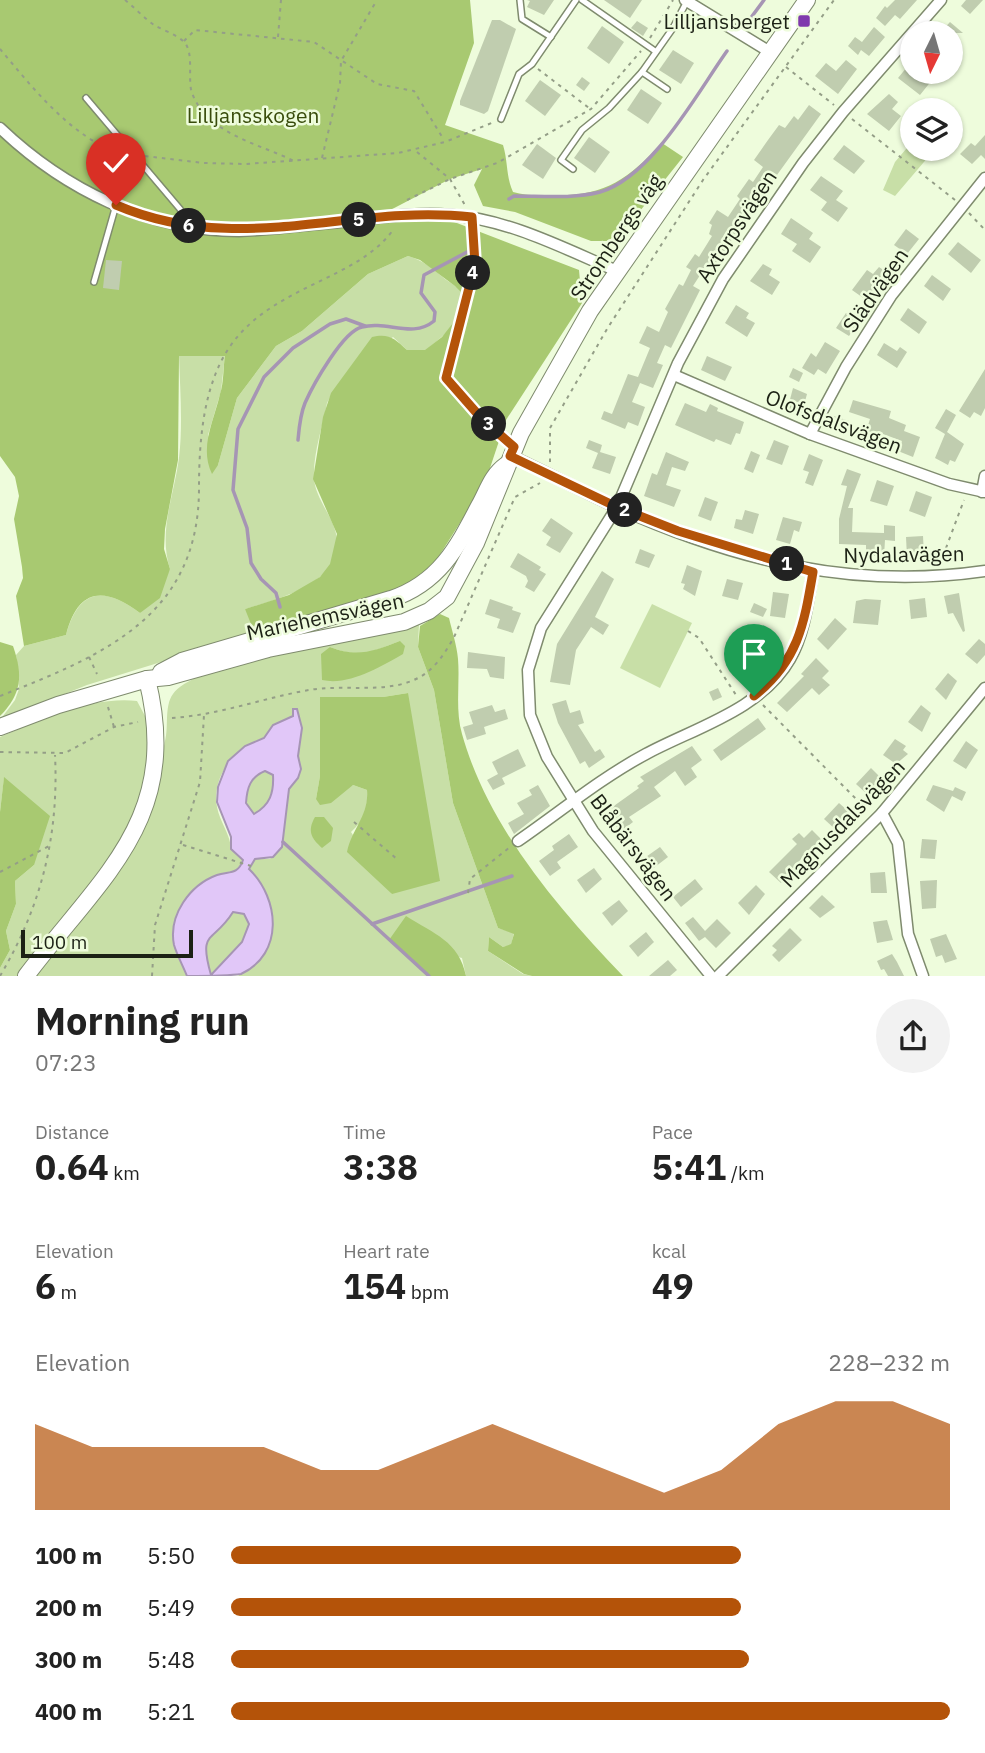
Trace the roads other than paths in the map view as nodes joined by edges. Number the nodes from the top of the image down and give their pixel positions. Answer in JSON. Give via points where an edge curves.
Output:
{"nodes":[{"id":1,"x":520,"y":0,"type":"edge"},
{"id":2,"x":576,"y":0,"type":"edge"},
{"id":3,"x":582,"y":0,"type":"edge"},
{"id":4,"x":807,"y":0,"type":"edge"},
{"id":5,"x":941,"y":0,"type":"edge"},
{"id":6,"x":686,"y":1,"type":"edge"},
{"id":7,"x":551,"y":37,"type":"junction"},
{"id":8,"x":656,"y":51,"type":"junction"},
{"id":9,"x":771,"y":52,"type":"junction"},
{"id":10,"x":642,"y":72,"type":"junction"},
{"id":11,"x":667,"y":89,"type":"dead end"},
{"id":12,"x":86,"y":98,"type":"dead end"},
{"id":13,"x":501,"y":119,"type":"road end"},
{"id":14,"x":0,"y":128,"type":"edge"},
{"id":15,"x":573,"y":169,"type":"dead end"},
{"id":16,"x":985,"y":178,"type":"edge"},
{"id":17,"x":116,"y":205,"type":"junction"},
{"id":18,"x":187,"y":226,"type":"junction"},
{"id":19,"x":617,"y":271,"type":"junction"},
{"id":20,"x":94,"y":282,"type":"dead end"},
{"id":21,"x":674,"y":375,"type":"junction"},
{"id":22,"x":810,"y":433,"type":"junction"},
{"id":23,"x":510,"y":456,"type":"junction"},
{"id":24,"x":985,"y":476,"type":"edge"},
{"id":25,"x":984,"y":492,"type":"edge"},
{"id":26,"x":617,"y":507,"type":"junction"},
{"id":27,"x":985,"y":570,"type":"edge"},
{"id":28,"x":813,"y":572,"type":"junction"},
{"id":29,"x":147,"y":679,"type":"junction"},
{"id":30,"x":985,"y":688,"type":"edge"},
{"id":31,"x":0,"y":727,"type":"edge"},
{"id":32,"x":575,"y":802,"type":"junction"},
{"id":33,"x":879,"y":816,"type":"junction"},
{"id":34,"x":518,"y":841,"type":"road end"},
{"id":35,"x":26,"y":976,"type":"edge"},
{"id":36,"x":711,"y":976,"type":"edge"},
{"id":37,"x":718,"y":976,"type":"edge"},
{"id":38,"x":923,"y":976,"type":"edge"}],
"edges":[{"from":1,"to":7,"type":"lane","via":[[522,19]]},
{"from":2,"to":7,"type":"lane"},
{"from":3,"to":8,"type":"lane"},
{"from":4,"to":9,"type":"street","name":"Strombergs väg"},
{"from":5,"to":21,"type":"street","name":"Axtorpsvägen","via":[[785,186],[723,279]]},
{"from":6,"to":8,"type":"lane"},
{"from":6,"to":9,"type":"street"},
{"from":7,"to":13,"type":"lane","via":[[519,74]]},
{"from":8,"to":10,"type":"lane"},
{"from":9,"to":19,"type":"street","name":"Strombergs väg"},
{"from":10,"to":11,"type":"lane"},
{"from":10,"to":15,"type":"lane","via":[[582,130],[561,160]]},
{"from":12,"to":18,"type":"lane","via":[[180,209]]},
{"from":14,"to":17,"type":"street","via":[[58,176]]},
{"from":16,"to":22,"type":"street","name":"Slädvägen","via":[[891,296]]},
{"from":17,"to":18,"type":"street"},
{"from":17,"to":20,"type":"lane"},
{"from":18,"to":19,"type":"street","via":[[255,230],[430,213],[472,217],[531,234]]},
{"from":19,"to":23,"type":"street","name":"Strombergs väg","via":[[563,356]]},
{"from":21,"to":22,"type":"street","name":"Olofsdalsvägen"},
{"from":21,"to":26,"type":"street","name":"Axtorpsvägen"},
{"from":22,"to":25,"type":"street","name":"Olofsdalsvägen","via":[[949,484]]},
{"from":23,"to":26,"type":"street","name":"Nydalavägen"},
{"from":23,"to":29,"type":"street","name":"Mariehemsvägen","via":[[494,474],[453,551],[422,585],[391,599],[182,661]]},
{"from":23,"to":29,"type":"street","name":"Mariehemsvägen","via":[[505,477],[455,586],[429,611],[364,632],[268,649]]},
{"from":24,"to":25,"type":"street"},
{"from":26,"to":28,"type":"street","name":"Nydalavägen","via":[[700,539]]},
{"from":26,"to":32,"type":"street","name":"Blåbärsvägen","via":[[541,628],[528,670],[530,715]]},
{"from":27,"to":28,"type":"street","name":"Nydalavägen","via":[[866,578]]},
{"from":28,"to":32,"type":"street","via":[[806,614],[783,670],[743,705],[644,755]]},
{"from":29,"to":31,"type":"street","name":"Mariehemsvägen"},
{"from":29,"to":35,"type":"street","via":[[156,727],[156,768],[143,814],[120,861]]},
{"from":30,"to":33,"type":"street","name":"Magnusdalsvägen"},
{"from":32,"to":34,"type":"street"},
{"from":32,"to":36,"type":"street","name":"Blåbärsvägen","via":[[593,831]]},
{"from":33,"to":37,"type":"street","name":"Magnusdalsvägen"},
{"from":33,"to":38,"type":"street","via":[[896,835],[906,927]]}]}
